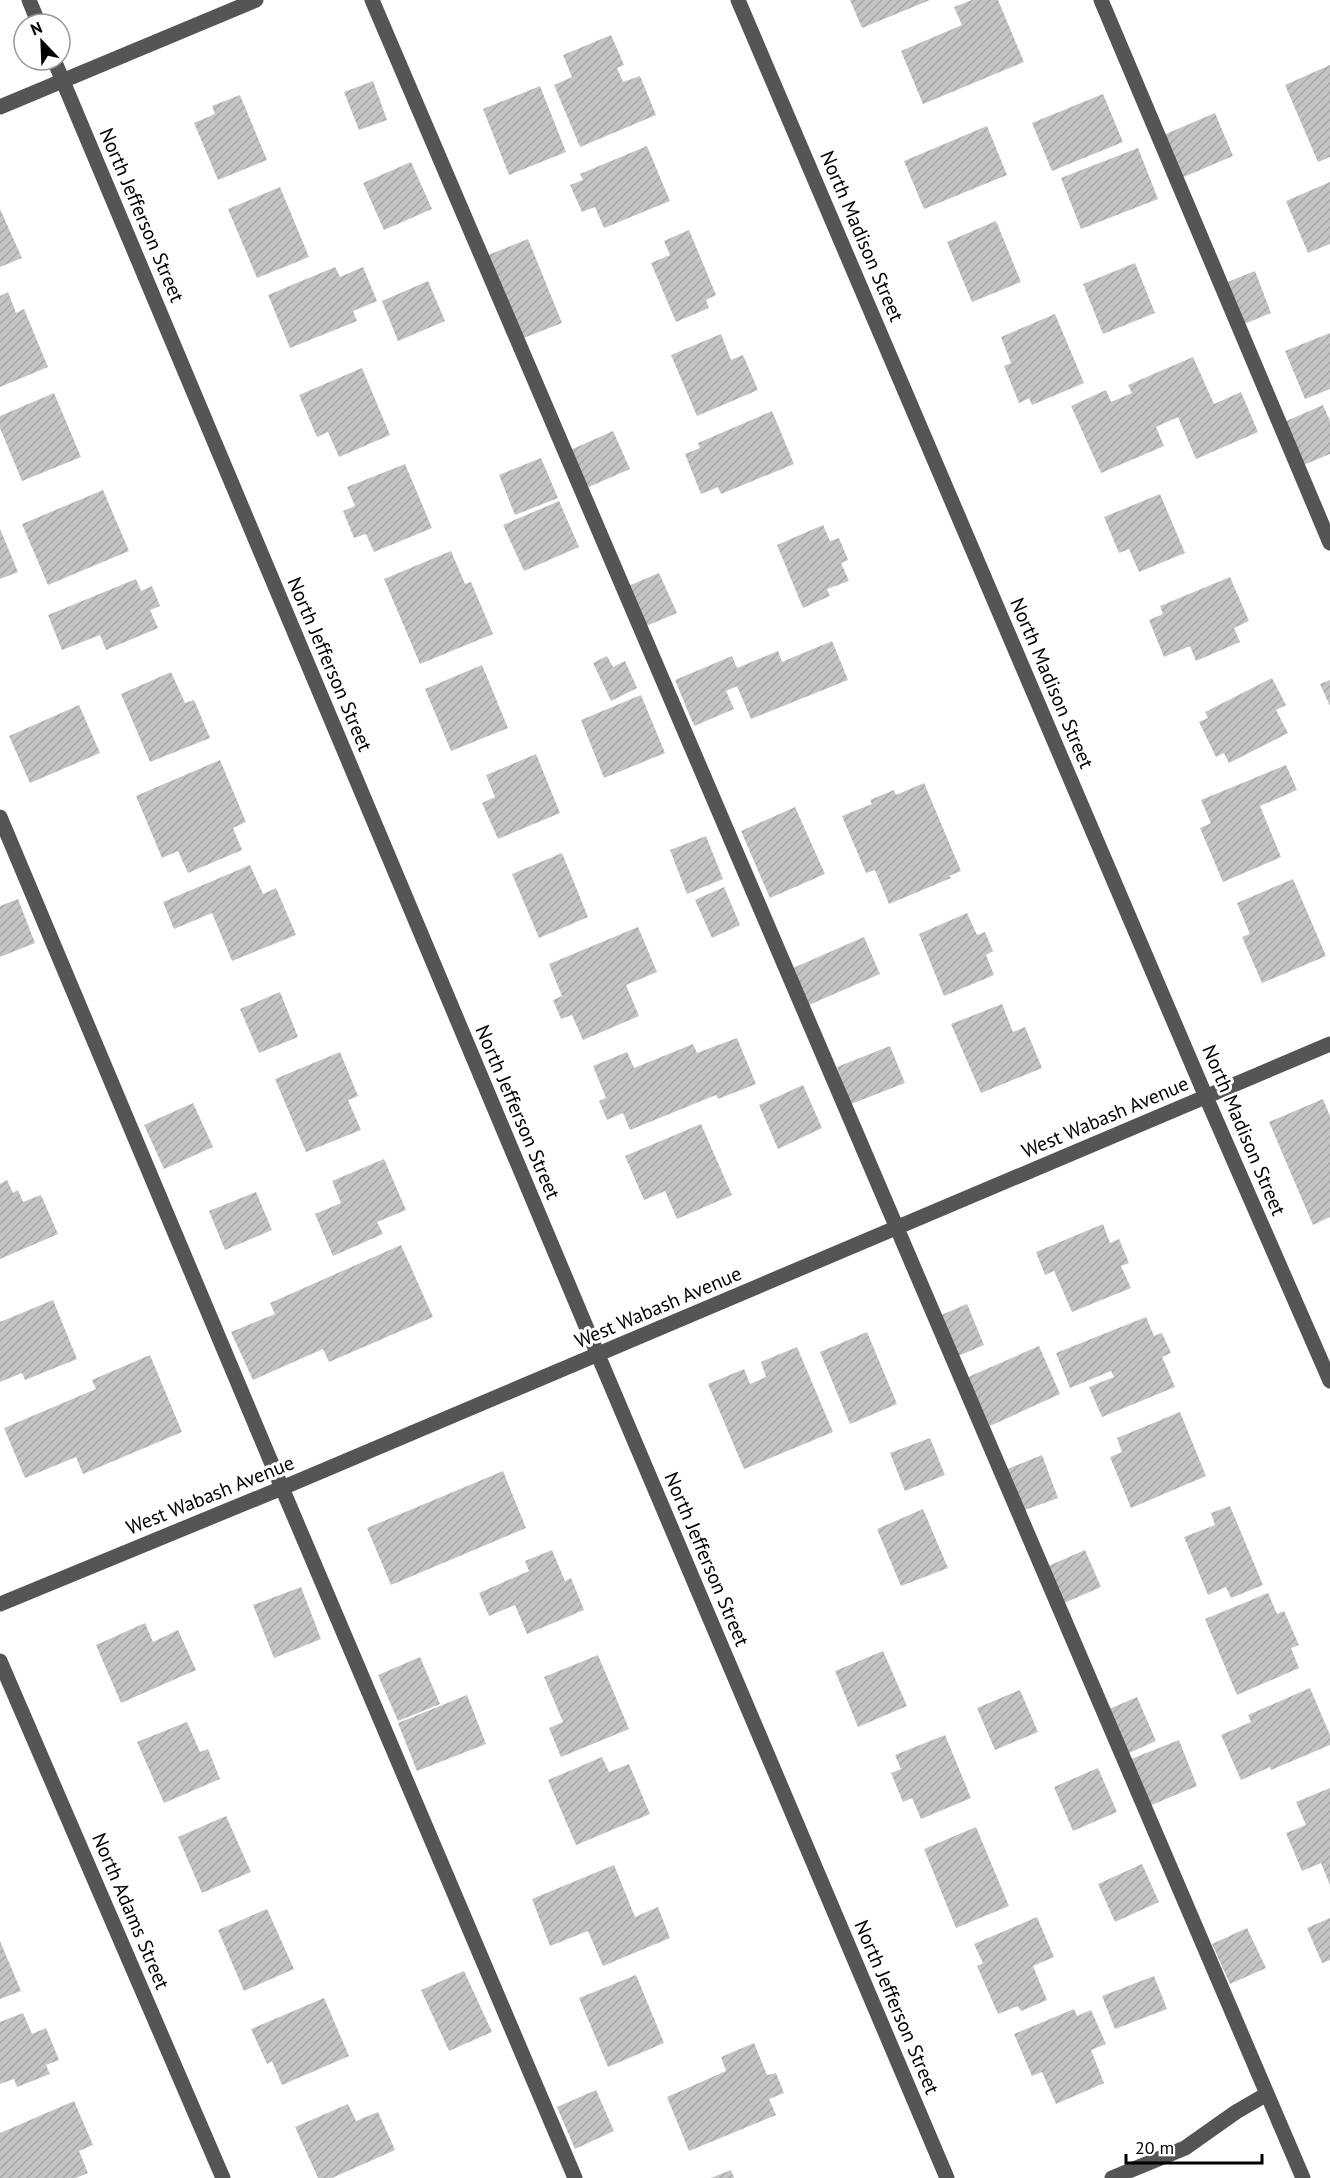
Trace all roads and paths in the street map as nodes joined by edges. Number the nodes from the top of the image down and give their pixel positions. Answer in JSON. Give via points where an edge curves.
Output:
{"nodes":[{"id":1,"x":256,"y":0,"type":"edge"},
{"id":2,"x":372,"y":0,"type":"edge"},
{"id":3,"x":738,"y":0,"type":"edge"},
{"id":4,"x":1101,"y":0,"type":"edge"},
{"id":5,"x":59,"y":72,"type":"edge"},
{"id":6,"x":63,"y":81,"type":"junction"},
{"id":7,"x":0,"y":107,"type":"edge"},
{"id":8,"x":1330,"y":543,"type":"edge"},
{"id":9,"x":0,"y":817,"type":"edge"},
{"id":10,"x":1330,"y":1044,"type":"edge"},
{"id":11,"x":1206,"y":1097,"type":"junction"},
{"id":12,"x":897,"y":1228,"type":"junction"},
{"id":13,"x":597,"y":1355,"type":"junction"},
{"id":14,"x":1330,"y":1381,"type":"edge"},
{"id":15,"x":282,"y":1488,"type":"junction"},
{"id":16,"x":0,"y":1604,"type":"edge"},
{"id":17,"x":0,"y":1661,"type":"edge"},
{"id":18,"x":1267,"y":2094,"type":"junction"},
{"id":19,"x":223,"y":2178,"type":"edge"},
{"id":20,"x":575,"y":2178,"type":"edge"},
{"id":21,"x":947,"y":2178,"type":"edge"},
{"id":22,"x":1112,"y":2178,"type":"edge"},
{"id":23,"x":1303,"y":2178,"type":"edge"}],
"edges":[{"from":1,"to":6,"type":"street"},
{"from":2,"to":12,"type":"street"},
{"from":3,"to":11,"type":"street","name":"North Madison Street"},
{"from":4,"to":8,"type":"street"},
{"from":5,"to":6,"type":"street","name":"North Jefferson Street"},
{"from":6,"to":7,"type":"street"},
{"from":6,"to":13,"type":"street","name":"North Jefferson Street"},
{"from":9,"to":15,"type":"street"},
{"from":10,"to":11,"type":"street","name":"West Wabash Avenue"},
{"from":11,"to":12,"type":"street","name":"West Wabash Avenue"},
{"from":11,"to":14,"type":"street","name":"North Madison Street"},
{"from":12,"to":13,"type":"street","name":"West Wabash Avenue"},
{"from":12,"to":18,"type":"street"},
{"from":13,"to":15,"type":"street","name":"West Wabash Avenue"},
{"from":13,"to":21,"type":"street","name":"North Jefferson Street"},
{"from":15,"to":16,"type":"street","name":"West Wabash Avenue"},
{"from":15,"to":20,"type":"street"},
{"from":17,"to":19,"type":"street","name":"North Adams Street"},
{"from":18,"to":22,"type":"street","via":[[1185,2148]]},
{"from":18,"to":23,"type":"street"}]}
